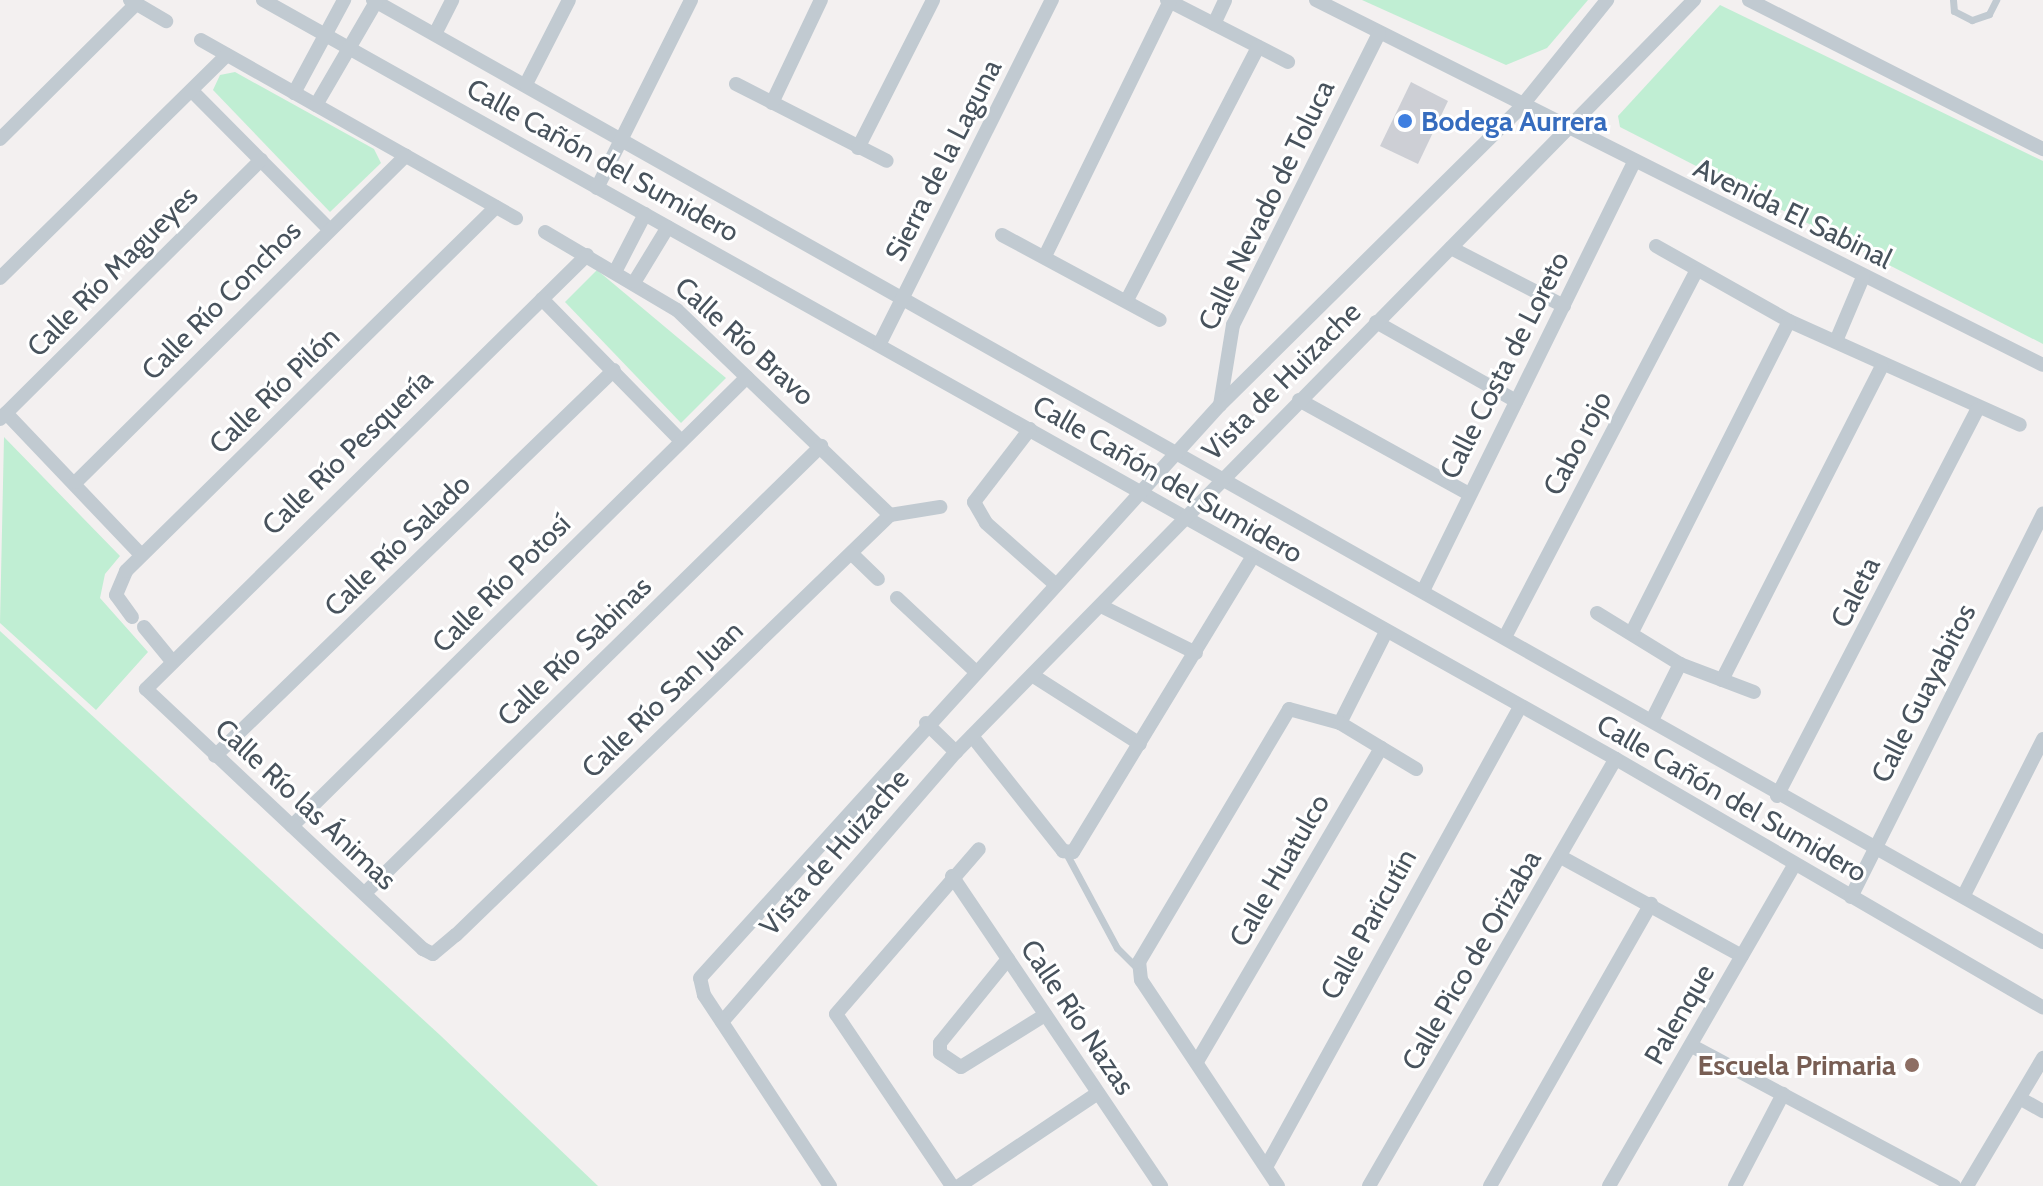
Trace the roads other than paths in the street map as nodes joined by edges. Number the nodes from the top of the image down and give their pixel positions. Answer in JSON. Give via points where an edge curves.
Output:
{"nodes":[{"id":1,"x":263,"y":0,"type":"edge"},
{"id":2,"x":344,"y":0,"type":"edge"},
{"id":3,"x":452,"y":0,"type":"edge"},
{"id":4,"x":569,"y":0,"type":"edge"},
{"id":5,"x":691,"y":0,"type":"edge"},
{"id":6,"x":821,"y":0,"type":"edge"},
{"id":7,"x":933,"y":0,"type":"edge"},
{"id":8,"x":1052,"y":0,"type":"edge"},
{"id":9,"x":1225,"y":0,"type":"edge"},
{"id":10,"x":1316,"y":0,"type":"edge"},
{"id":11,"x":1607,"y":0,"type":"edge"},
{"id":12,"x":1694,"y":0,"type":"edge"},
{"id":13,"x":1749,"y":0,"type":"edge"},
{"id":14,"x":1953,"y":0,"type":"edge"},
{"id":15,"x":1996,"y":0,"type":"edge"},
{"id":16,"x":375,"y":1,"type":"edge"},
{"id":17,"x":1168,"y":1,"type":"edge"},
{"id":18,"x":133,"y":2,"type":"edge"},
{"id":19,"x":166,"y":21,"type":"dead end"},
{"id":20,"x":1214,"y":24,"type":"junction"},
{"id":21,"x":1379,"y":33,"type":"junction"},
{"id":22,"x":435,"y":34,"type":"junction"},
{"id":23,"x":325,"y":36,"type":"junction"},
{"id":24,"x":201,"y":40,"type":"dead end"},
{"id":25,"x":1258,"y":47,"type":"junction"},
{"id":26,"x":349,"y":49,"type":"junction"},
{"id":27,"x":227,"y":55,"type":"junction"},
{"id":28,"x":1288,"y":62,"type":"dead end"},
{"id":29,"x":526,"y":84,"type":"junction"},
{"id":30,"x":736,"y":84,"type":"dead end"},
{"id":31,"x":193,"y":92,"type":"junction"},
{"id":32,"x":294,"y":93,"type":"junction"},
{"id":33,"x":772,"y":103,"type":"junction"},
{"id":34,"x":316,"y":105,"type":"junction"},
{"id":35,"x":1520,"y":108,"type":"junction"},
{"id":36,"x":1571,"y":133,"type":"junction"},
{"id":37,"x":623,"y":138,"type":"junction"},
{"id":38,"x":0,"y":139,"type":"edge"},
{"id":39,"x":858,"y":148,"type":"junction"},
{"id":40,"x":2043,"y":149,"type":"edge"},
{"id":41,"x":406,"y":156,"type":"junction"},
{"id":42,"x":261,"y":160,"type":"junction"},
{"id":43,"x":887,"y":161,"type":"dead end"},
{"id":44,"x":1633,"y":164,"type":"junction"},
{"id":45,"x":597,"y":188,"type":"junction"},
{"id":46,"x":496,"y":207,"type":"junction"},
{"id":47,"x":645,"y":214,"type":"junction"},
{"id":48,"x":516,"y":218,"type":"dead end"},
{"id":49,"x":668,"y":227,"type":"junction"},
{"id":50,"x":329,"y":229,"type":"junction"},
{"id":51,"x":545,"y":232,"type":"dead end"},
{"id":52,"x":1002,"y":235,"type":"dead end"},
{"id":53,"x":1656,"y":246,"type":"dead end"},
{"id":54,"x":1451,"y":248,"type":"junction"},
{"id":55,"x":587,"y":255,"type":"junction"},
{"id":56,"x":1045,"y":256,"type":"junction"},
{"id":57,"x":616,"y":270,"type":"junction"},
{"id":58,"x":1695,"y":273,"type":"junction"},
{"id":59,"x":1863,"y":277,"type":"junction"},
{"id":60,"x":0,"y":278,"type":"edge"},
{"id":61,"x":635,"y":281,"type":"junction"},
{"id":62,"x":904,"y":296,"type":"junction"},
{"id":63,"x":542,"y":299,"type":"junction"},
{"id":64,"x":1127,"y":300,"type":"junction"},
{"id":65,"x":1564,"y":306,"type":"junction"},
{"id":66,"x":1160,"y":320,"type":"dead end"},
{"id":67,"x":1789,"y":321,"type":"junction"},
{"id":68,"x":1376,"y":322,"type":"junction"},
{"id":69,"x":1836,"y":341,"type":"junction"},
{"id":70,"x":880,"y":343,"type":"junction"},
{"id":71,"x":2043,"y":365,"type":"edge"},
{"id":72,"x":1882,"y":366,"type":"junction"},
{"id":73,"x":614,"y":370,"type":"junction"},
{"id":74,"x":747,"y":377,"type":"junction"},
{"id":75,"x":1299,"y":400,"type":"junction"},
{"id":76,"x":1516,"y":401,"type":"junction"},
{"id":77,"x":1220,"y":405,"type":"junction"},
{"id":78,"x":1977,"y":410,"type":"junction"},
{"id":79,"x":3,"y":416,"type":"edge"},
{"id":80,"x":2020,"y":425,"type":"dead end"},
{"id":81,"x":1030,"y":429,"type":"junction"},
{"id":82,"x":681,"y":441,"type":"junction"},
{"id":83,"x":821,"y":446,"type":"junction"},
{"id":84,"x":1179,"y":451,"type":"junction"},
{"id":85,"x":1224,"y":475,"type":"junction"},
{"id":86,"x":76,"y":482,"type":"junction"},
{"id":87,"x":1140,"y":494,"type":"junction"},
{"id":88,"x":1469,"y":494,"type":"junction"},
{"id":89,"x":940,"y":507,"type":"dead end"},
{"id":90,"x":2043,"y":513,"type":"edge"},
{"id":91,"x":890,"y":515,"type":"junction"},
{"id":92,"x":1185,"y":519,"type":"junction"},
{"id":93,"x":852,"y":554,"type":"junction"},
{"id":94,"x":141,"y":555,"type":"junction"},
{"id":95,"x":1252,"y":558,"type":"junction"},
{"id":96,"x":878,"y":579,"type":"dead end"},
{"id":97,"x":1055,"y":584,"type":"junction"},
{"id":98,"x":1423,"y":591,"type":"junction"},
{"id":99,"x":897,"y":598,"type":"dead end"},
{"id":100,"x":1101,"y":606,"type":"junction"},
{"id":101,"x":1597,"y":613,"type":"dead end"},
{"id":102,"x":132,"y":617,"type":"dead end"},
{"id":103,"x":144,"y":627,"type":"dead end"},
{"id":104,"x":1632,"y":632,"type":"junction"},
{"id":105,"x":1385,"y":634,"type":"junction"},
{"id":106,"x":1505,"y":637,"type":"junction"},
{"id":107,"x":1196,"y":653,"type":"junction"},
{"id":108,"x":171,"y":660,"type":"junction"},
{"id":109,"x":1680,"y":664,"type":"junction"},
{"id":110,"x":974,"y":670,"type":"junction"},
{"id":111,"x":1032,"y":675,"type":"junction"},
{"id":112,"x":1722,"y":680,"type":"junction"},
{"id":113,"x":146,"y":689,"type":"joint"},
{"id":114,"x":1754,"y":692,"type":"dead end"},
{"id":115,"x":1520,"y":707,"type":"junction"},
{"id":116,"x":1652,"y":720,"type":"junction"},
{"id":117,"x":926,"y":723,"type":"junction"},
{"id":118,"x":1340,"y":723,"type":"junction"},
{"id":119,"x":972,"y":736,"type":"junction"},
{"id":120,"x":2043,"y":739,"type":"edge"},
{"id":121,"x":1140,"y":744,"type":"junction"},
{"id":122,"x":1381,"y":748,"type":"junction"},
{"id":123,"x":956,"y":752,"type":"junction"},
{"id":124,"x":215,"y":756,"type":"junction"},
{"id":125,"x":1616,"y":759,"type":"junction"},
{"id":126,"x":1416,"y":769,"type":"dead end"},
{"id":127,"x":1777,"y":796,"type":"junction"},
{"id":128,"x":292,"y":826,"type":"junction"},
{"id":129,"x":1874,"y":848,"type":"junction"},
{"id":130,"x":979,"y":849,"type":"dead end"},
{"id":131,"x":1069,"y":852,"type":"junction"},
{"id":132,"x":1561,"y":857,"type":"junction"},
{"id":133,"x":1794,"y":866,"type":"junction"},
{"id":134,"x":952,"y":876,"type":"junction"},
{"id":135,"x":365,"y":893,"type":"junction"},
{"id":136,"x":1964,"y":895,"type":"junction"},
{"id":137,"x":1851,"y":897,"type":"junction"},
{"id":138,"x":1651,"y":904,"type":"junction"},
{"id":139,"x":2043,"y":942,"type":"edge"},
{"id":140,"x":433,"y":954,"type":"joint"},
{"id":141,"x":1742,"y":956,"type":"junction"},
{"id":142,"x":1008,"y":959,"type":"junction"},
{"id":143,"x":1138,"y":971,"type":"junction"},
{"id":144,"x":2043,"y":1008,"type":"edge"},
{"id":145,"x":1045,"y":1015,"type":"junction"},
{"id":146,"x":722,"y":1022,"type":"junction"},
{"id":147,"x":1692,"y":1046,"type":"junction"},
{"id":148,"x":2043,"y":1058,"type":"edge"},
{"id":149,"x":1198,"y":1060,"type":"junction"},
{"id":150,"x":1098,"y":1093,"type":"junction"},
{"id":151,"x":1783,"y":1094,"type":"junction"},
{"id":152,"x":2021,"y":1099,"type":"junction"},
{"id":153,"x":2043,"y":1111,"type":"edge"},
{"id":154,"x":1266,"y":1167,"type":"junction"},
{"id":155,"x":1155,"y":1184,"type":"edge"},
{"id":156,"x":1737,"y":1185,"type":"edge"},
{"id":157,"x":830,"y":1186,"type":"edge"},
{"id":158,"x":952,"y":1186,"type":"edge"},
{"id":159,"x":959,"y":1186,"type":"edge"},
{"id":160,"x":1278,"y":1186,"type":"edge"},
{"id":161,"x":1369,"y":1186,"type":"edge"},
{"id":162,"x":1490,"y":1186,"type":"edge"},
{"id":163,"x":1609,"y":1186,"type":"edge"},
{"id":164,"x":1954,"y":1186,"type":"edge"},
{"id":165,"x":1967,"y":1186,"type":"edge"}],
"edges":[{"from":1,"to":23,"type":"street","name":"Calle Cañón del Sumidero"},
{"from":2,"to":23,"type":"street"},
{"from":3,"to":22,"type":"street"},
{"from":4,"to":29,"type":"street"},
{"from":5,"to":37,"type":"street"},
{"from":6,"to":33,"type":"street"},
{"from":7,"to":39,"type":"street"},
{"from":8,"to":62,"type":"street","name":"Sierra de la Laguna"},
{"from":9,"to":20,"type":"street"},
{"from":10,"to":21,"type":"street"},
{"from":11,"to":35,"type":"street","name":"Vista de Huizache"},
{"from":12,"to":36,"type":"street","name":"Vista de Huizache"},
{"from":13,"to":40,"type":"street"},
{"from":14,"to":15,"type":"lane","via":[[1954,11],[1972,20],[1989,14]]},
{"from":16,"to":22,"type":"street","name":"Calle Cañón del Sumidero"},
{"from":16,"to":26,"type":"street"},
{"from":17,"to":20,"type":"street"},
{"from":17,"to":56,"type":"street"},
{"from":18,"to":19,"type":"street"},
{"from":18,"to":38,"type":"street"},
{"from":20,"to":25,"type":"street"},
{"from":21,"to":35,"type":"street"},
{"from":21,"to":77,"type":"street","name":"Calle Nevado de Toluca","via":[[1233,325]]},
{"from":22,"to":29,"type":"street","name":"Calle Cañón del Sumidero"},
{"from":23,"to":26,"type":"street","name":"Calle Cañón del Sumidero"},
{"from":23,"to":32,"type":"street"},
{"from":24,"to":27,"type":"street"},
{"from":25,"to":28,"type":"street"},
{"from":25,"to":64,"type":"street"},
{"from":26,"to":34,"type":"street"},
{"from":26,"to":45,"type":"street","name":"Calle Cañón del Sumidero"},
{"from":27,"to":31,"type":"street"},
{"from":27,"to":32,"type":"street"},
{"from":29,"to":37,"type":"street","name":"Calle Cañón del Sumidero"},
{"from":30,"to":33,"type":"street"},
{"from":31,"to":42,"type":"street"},
{"from":31,"to":60,"type":"street"},
{"from":32,"to":34,"type":"street"},
{"from":33,"to":39,"type":"street"},
{"from":34,"to":41,"type":"street"},
{"from":35,"to":36,"type":"street","name":"Avenida El Sabinal"},
{"from":35,"to":77,"type":"street","name":"Vista de Huizache"},
{"from":36,"to":44,"type":"street","name":"Avenida El Sabinal"},
{"from":36,"to":54,"type":"street","name":"Vista de Huizache"},
{"from":37,"to":45,"type":"street"},
{"from":37,"to":62,"type":"street","name":"Calle Cañón del Sumidero"},
{"from":39,"to":43,"type":"street"},
{"from":41,"to":46,"type":"street"},
{"from":41,"to":50,"type":"street","name":"Calle Río Conchos"},
{"from":42,"to":50,"type":"street"},
{"from":42,"to":79,"type":"street","name":"Calle Río Magueyes"},
{"from":44,"to":59,"type":"street","name":"Avenida El Sabinal"},
{"from":44,"to":65,"type":"street","name":"Calle Costa de Loreto"},
{"from":45,"to":47,"type":"street","name":"Calle Cañón del Sumidero"},
{"from":46,"to":48,"type":"street"},
{"from":46,"to":94,"type":"street","name":"Calle Río Pilón"},
{"from":47,"to":49,"type":"street","name":"Calle Cañón del Sumidero"},
{"from":47,"to":57,"type":"street"},
{"from":49,"to":61,"type":"street"},
{"from":49,"to":70,"type":"street","name":"Calle Cañón del Sumidero"},
{"from":50,"to":86,"type":"street","name":"Calle Río Conchos"},
{"from":51,"to":55,"type":"street","name":"Calle Río Bravo"},
{"from":52,"to":56,"type":"street"},
{"from":53,"to":58,"type":"street"},
{"from":54,"to":65,"type":"street"},
{"from":54,"to":68,"type":"street","name":"Vista de Huizache"},
{"from":55,"to":57,"type":"street","name":"Calle Río Bravo"},
{"from":55,"to":63,"type":"street","name":"Calle Río Pesquería"},
{"from":56,"to":64,"type":"street"},
{"from":57,"to":61,"type":"street","name":"Calle Río Bravo"},
{"from":58,"to":67,"type":"street"},
{"from":58,"to":106,"type":"street","name":"Cabo rojo"},
{"from":59,"to":69,"type":"street"},
{"from":59,"to":71,"type":"street","name":"Avenida El Sabinal"},
{"from":61,"to":74,"type":"street","name":"Calle Río Bravo"},
{"from":62,"to":70,"type":"street","name":"Sierra de la Laguna"},
{"from":62,"to":84,"type":"street","name":"Calle Cañón del Sumidero"},
{"from":63,"to":73,"type":"street"},
{"from":63,"to":108,"type":"street","name":"Calle Río Pesquería"},
{"from":64,"to":66,"type":"street"},
{"from":65,"to":76,"type":"street","name":"Calle Costa de Loreto"},
{"from":67,"to":69,"type":"street"},
{"from":67,"to":104,"type":"street"},
{"from":68,"to":75,"type":"street","name":"Vista de Huizache"},
{"from":68,"to":76,"type":"street"},
{"from":69,"to":72,"type":"street"},
{"from":70,"to":81,"type":"street","name":"Calle Cañón del Sumidero"},
{"from":72,"to":78,"type":"street"},
{"from":72,"to":112,"type":"street"},
{"from":73,"to":82,"type":"street"},
{"from":73,"to":124,"type":"street","name":"Calle Río Salado"},
{"from":74,"to":82,"type":"street","name":"Calle Río Potosí"},
{"from":74,"to":83,"type":"street","name":"Calle Río Bravo"},
{"from":75,"to":85,"type":"street","name":"Vista de Huizache"},
{"from":75,"to":88,"type":"street"},
{"from":76,"to":88,"type":"street","name":"Calle Costa de Loreto"},
{"from":77,"to":84,"type":"street","name":"Vista de Huizache"},
{"from":78,"to":80,"type":"street"},
{"from":78,"to":127,"type":"street","name":"Caleta"},
{"from":79,"to":86,"type":"street"},
{"from":81,"to":87,"type":"street","name":"Calle Cañón del Sumidero"},
{"from":81,"to":97,"type":"street","via":[[975,495],[986,523]]},
{"from":82,"to":128,"type":"street","name":"Calle Río Potosí"},
{"from":83,"to":91,"type":"street","name":"Calle Río Bravo"},
{"from":83,"to":135,"type":"street","name":"Calle Río Sabinas"},
{"from":84,"to":85,"type":"street","name":"Calle Cañón del Sumidero"},
{"from":84,"to":87,"type":"street","name":"Vista de Huizache"},
{"from":85,"to":92,"type":"street","name":"Vista de Huizache"},
{"from":85,"to":98,"type":"street","name":"Calle Cañón del Sumidero"},
{"from":86,"to":94,"type":"street"},
{"from":87,"to":92,"type":"street","name":"Calle Cañón del Sumidero"},
{"from":87,"to":97,"type":"street","name":"Vista de Huizache"},
{"from":88,"to":98,"type":"street","name":"Calle Costa de Loreto"},
{"from":89,"to":91,"type":"street"},
{"from":90,"to":129,"type":"street","name":"Calle Guayabitos"},
{"from":91,"to":93,"type":"street","name":"Calle Río San Juan"},
{"from":92,"to":95,"type":"street","name":"Calle Cañón del Sumidero"},
{"from":92,"to":100,"type":"street","name":"Vista de Huizache"},
{"from":93,"to":96,"type":"street"},
{"from":93,"to":140,"type":"street","name":"Calle Río San Juan"},
{"from":94,"to":102,"type":"street","name":"Calle Río Pilón","via":[[116,588]]},
{"from":95,"to":105,"type":"street","name":"Calle Cañón del Sumidero"},
{"from":95,"to":107,"type":"street"},
{"from":97,"to":110,"type":"street","name":"Vista de Huizache"},
{"from":98,"to":106,"type":"street","name":"Calle Cañón del Sumidero"},
{"from":99,"to":110,"type":"street"},
{"from":100,"to":107,"type":"street"},
{"from":100,"to":111,"type":"street","name":"Vista de Huizache"},
{"from":101,"to":104,"type":"street"},
{"from":103,"to":108,"type":"street"},
{"from":104,"to":109,"type":"street"},
{"from":105,"to":115,"type":"street","name":"Calle Cañón del Sumidero"},
{"from":105,"to":118,"type":"street"},
{"from":106,"to":116,"type":"street","name":"Calle Cañón del Sumidero"},
{"from":107,"to":121,"type":"street"},
{"from":108,"to":113,"type":"street","name":"Calle Río Pesquería"},
{"from":109,"to":112,"type":"street"},
{"from":109,"to":116,"type":"street"},
{"from":110,"to":117,"type":"street","name":"Vista de Huizache"},
{"from":111,"to":119,"type":"street","name":"Vista de Huizache"},
{"from":111,"to":121,"type":"street"},
{"from":112,"to":114,"type":"street"},
{"from":113,"to":124,"type":"street","name":"Calle Río las Ánimas"},
{"from":115,"to":125,"type":"street","name":"Calle Cañón del Sumidero"},
{"from":115,"to":154,"type":"street","name":"Calle Paricutín"},
{"from":116,"to":127,"type":"street","name":"Calle Cañón del Sumidero"},
{"from":117,"to":123,"type":"street"},
{"from":117,"to":146,"type":"street","name":"Vista de Huizache","via":[[700,978]]},
{"from":118,"to":122,"type":"street"},
{"from":118,"to":143,"type":"street","via":[[1305,709],[1284,713]]},
{"from":119,"to":123,"type":"street","name":"Vista de Huizache"},
{"from":119,"to":131,"type":"street"},
{"from":120,"to":136,"type":"street"},
{"from":121,"to":131,"type":"street"},
{"from":122,"to":126,"type":"street"},
{"from":122,"to":149,"type":"street","name":"Calle Huatulco"},
{"from":123,"to":146,"type":"street","name":"Vista de Huizache"},
{"from":124,"to":128,"type":"street","name":"Calle Río las Ánimas"},
{"from":125,"to":132,"type":"street","name":"Calle Pico de Orizaba"},
{"from":125,"to":133,"type":"street","name":"Calle Cañón del Sumidero"},
{"from":127,"to":129,"type":"street","name":"Calle Cañón del Sumidero"},
{"from":128,"to":135,"type":"street","name":"Calle Río las Ánimas"},
{"from":129,"to":136,"type":"street","name":"Calle Cañón del Sumidero"},
{"from":129,"to":137,"type":"street","name":"Calle Guayabitos"},
{"from":130,"to":134,"type":"street"},
{"from":131,"to":143,"type":"lane","via":[[1117,948]]},
{"from":132,"to":138,"type":"street"},
{"from":132,"to":161,"type":"street","name":"Calle Pico de Orizaba"},
{"from":133,"to":137,"type":"street","name":"Calle Cañón del Sumidero"},
{"from":133,"to":141,"type":"street","name":"Palenque"},
{"from":134,"to":142,"type":"street","name":"Calle Río Nazas"},
{"from":134,"to":158,"type":"street","via":[[836,1014]]},
{"from":135,"to":140,"type":"street","name":"Calle Río las Ánimas"},
{"from":136,"to":139,"type":"street","name":"Calle Cañón del Sumidero"},
{"from":137,"to":144,"type":"street","name":"Calle Cañón del Sumidero"},
{"from":138,"to":141,"type":"street"},
{"from":138,"to":162,"type":"street"},
{"from":141,"to":147,"type":"street","name":"Palenque"},
{"from":142,"to":145,"type":"street","name":"Calle Río Nazas"},
{"from":142,"to":145,"type":"street","via":[[940,1043],[940,1053],[961,1067]]},
{"from":143,"to":149,"type":"street"},
{"from":145,"to":150,"type":"street","name":"Calle Río Nazas"},
{"from":146,"to":157,"type":"street"},
{"from":147,"to":151,"type":"street"},
{"from":147,"to":163,"type":"street","name":"Palenque"},
{"from":148,"to":152,"type":"street"},
{"from":149,"to":154,"type":"street"},
{"from":150,"to":155,"type":"street","name":"Calle Río Nazas"},
{"from":150,"to":159,"type":"street"},
{"from":151,"to":156,"type":"street"},
{"from":151,"to":164,"type":"street"},
{"from":152,"to":153,"type":"street"},
{"from":152,"to":165,"type":"street"},
{"from":154,"to":160,"type":"street"}]}
